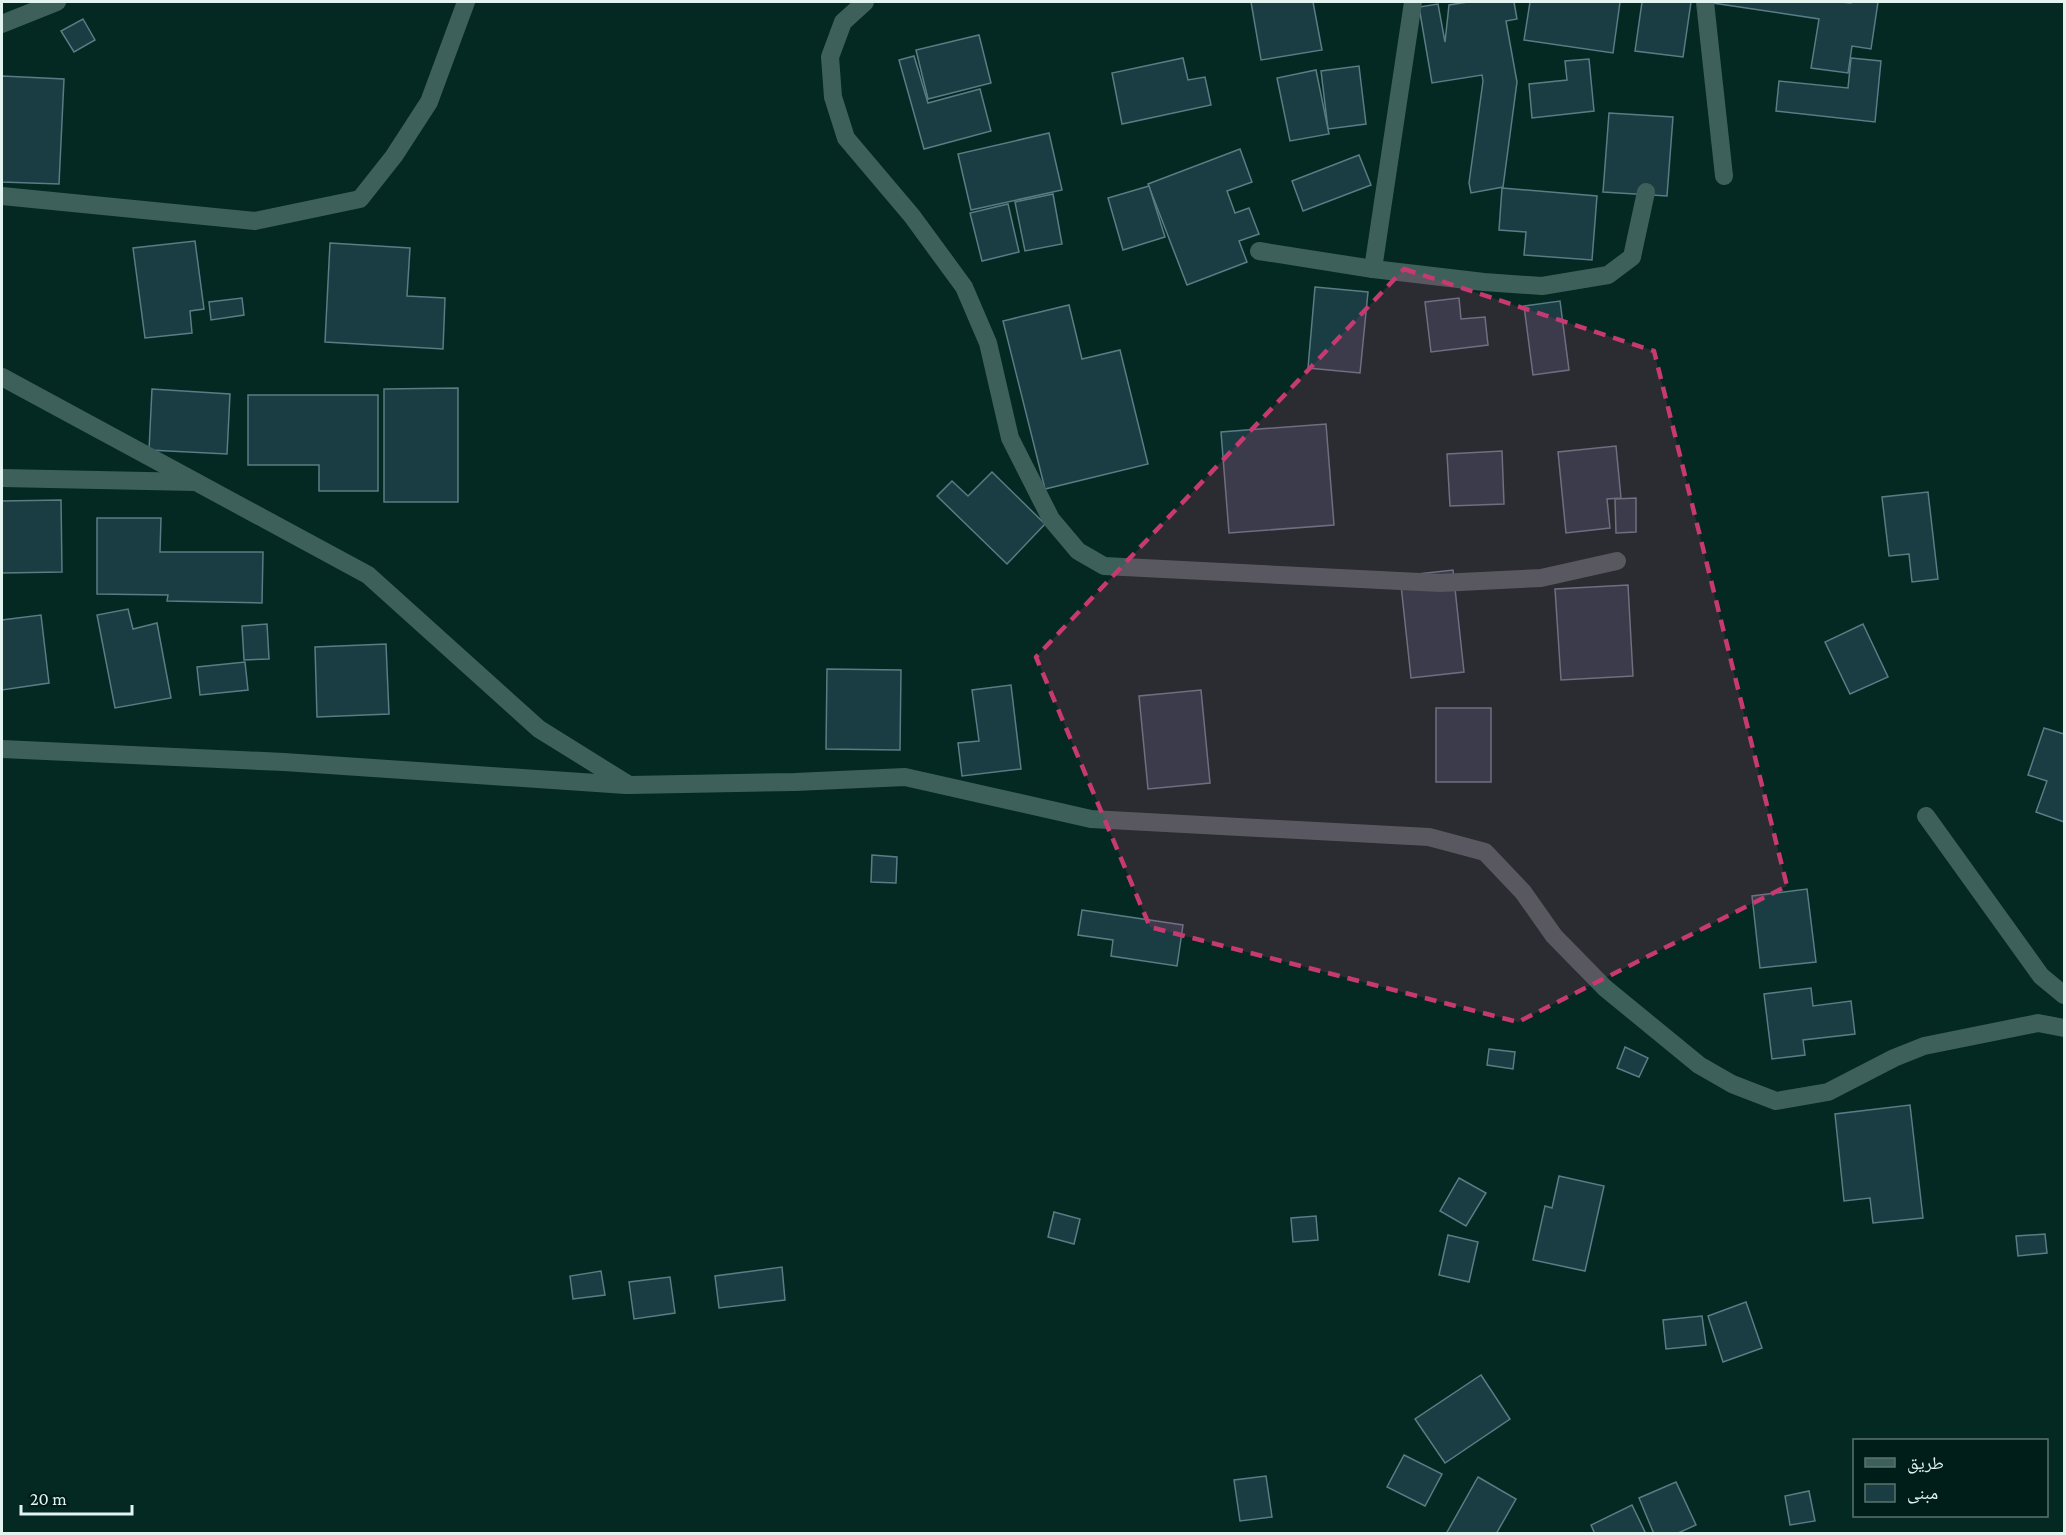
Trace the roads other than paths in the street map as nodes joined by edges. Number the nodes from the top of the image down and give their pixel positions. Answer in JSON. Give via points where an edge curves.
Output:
{"nodes":[{"id":1,"x":57,"y":2,"type":"edge"},
{"id":2,"x":466,"y":2,"type":"edge"},
{"id":3,"x":865,"y":2,"type":"edge"},
{"id":4,"x":1413,"y":2,"type":"edge"},
{"id":5,"x":1705,"y":2,"type":"edge"},
{"id":6,"x":2,"y":24,"type":"edge"},
{"id":7,"x":1724,"y":176,"type":"dead end"},
{"id":8,"x":1646,"y":192,"type":"dead end"},
{"id":9,"x":2,"y":196,"type":"edge"},
{"id":10,"x":1259,"y":251,"type":"dead end"},
{"id":11,"x":1373,"y":269,"type":"junction"},
{"id":12,"x":2,"y":377,"type":"edge"},
{"id":13,"x":2,"y":478,"type":"edge"},
{"id":14,"x":196,"y":482,"type":"junction"},
{"id":15,"x":1617,"y":561,"type":"dead end"},
{"id":16,"x":2,"y":749,"type":"edge"},
{"id":17,"x":629,"y":785,"type":"junction"},
{"id":18,"x":1926,"y":816,"type":"dead end"},
{"id":19,"x":2064,"y":995,"type":"edge"},
{"id":20,"x":2064,"y":1028,"type":"edge"}],
"edges":[{"from":1,"to":6,"type":"street"},
{"from":2,"to":9,"type":"street","via":[[429,102],[360,199],[255,221]]},
{"from":3,"to":15,"type":"street","via":[[843,22],[830,57],[833,97],[846,138],[912,216],[964,287],[988,343],[1010,438],[1051,519],[1078,550],[1104,566],[1440,584],[1541,578]]},
{"from":4,"to":11,"type":"street"},
{"from":5,"to":7,"type":"street"},
{"from":8,"to":11,"type":"street","via":[[1632,257],[1608,274],[1542,286]]},
{"from":10,"to":11,"type":"street"},
{"from":12,"to":14,"type":"street"},
{"from":13,"to":14,"type":"street"},
{"from":14,"to":17,"type":"street","via":[[368,575],[538,729]]},
{"from":16,"to":17,"type":"street","via":[[284,762]]},
{"from":17,"to":20,"type":"street","via":[[905,777],[1091,819],[1429,837],[1485,852],[1523,892],[1554,936],[1605,988],[1690,1058],[1732,1084],[1776,1101],[1828,1092],[1924,1046],[2038,1023]]},
{"from":18,"to":19,"type":"street","via":[[2041,976]]}]}
